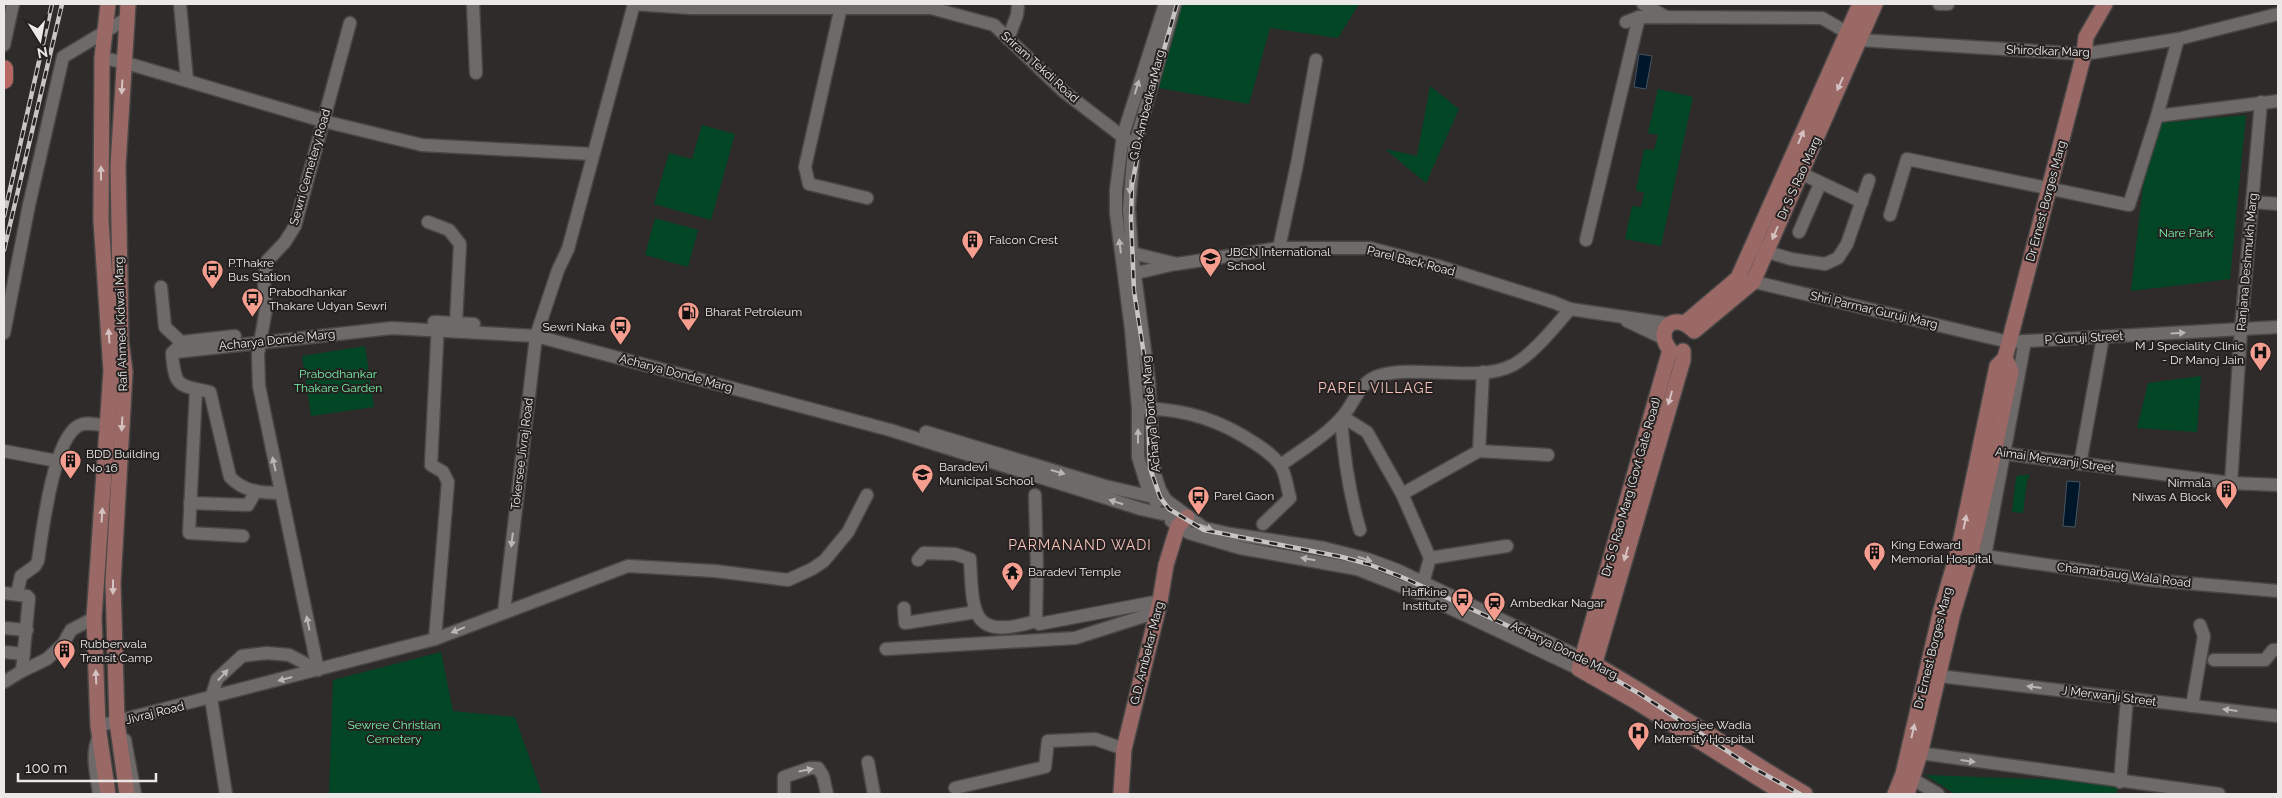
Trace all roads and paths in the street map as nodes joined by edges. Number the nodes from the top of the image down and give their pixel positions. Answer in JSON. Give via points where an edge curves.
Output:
{"nodes":[{"id":1,"x":13,"y":4,"type":"edge"},
{"id":2,"x":108,"y":4,"type":"edge"},
{"id":3,"x":128,"y":4,"type":"edge"},
{"id":4,"x":180,"y":4,"type":"edge"},
{"id":5,"x":473,"y":4,"type":"edge"},
{"id":6,"x":633,"y":4,"type":"edge"},
{"id":7,"x":1018,"y":4,"type":"edge"},
{"id":8,"x":1165,"y":4,"type":"edge"},
{"id":9,"x":1175,"y":4,"type":"edge"},
{"id":10,"x":1643,"y":4,"type":"edge"},
{"id":11,"x":1860,"y":4,"type":"edge"},
{"id":12,"x":1875,"y":4,"type":"edge"},
{"id":13,"x":1939,"y":4,"type":"edge"},
{"id":14,"x":1948,"y":4,"type":"edge"},
{"id":15,"x":2105,"y":4,"type":"edge"},
{"id":16,"x":2112,"y":4,"type":"edge"},
{"id":17,"x":841,"y":7,"type":"junction"},
{"id":18,"x":2278,"y":14,"type":"edge"},
{"id":19,"x":1639,"y":17,"type":"junction"},
{"id":20,"x":1666,"y":17,"type":"junction"},
{"id":21,"x":126,"y":19,"type":"junction"},
{"id":22,"x":1626,"y":22,"type":"dead end"},
{"id":23,"x":350,"y":23,"type":"dead end"},
{"id":24,"x":105,"y":30,"type":"junction"},
{"id":25,"x":1846,"y":33,"type":"junction"},
{"id":26,"x":1008,"y":39,"type":"junction"},
{"id":27,"x":2178,"y":39,"type":"junction"},
{"id":28,"x":1860,"y":40,"type":"junction"},
{"id":29,"x":4,"y":45,"type":"edge"},
{"id":30,"x":2086,"y":49,"type":"junction"},
{"id":31,"x":102,"y":58,"type":"junction"},
{"id":32,"x":1316,"y":60,"type":"dead end"},
{"id":33,"x":123,"y":62,"type":"junction"},
{"id":34,"x":4,"y":69,"type":"edge"},
{"id":35,"x":476,"y":73,"type":"dead end"},
{"id":36,"x":4,"y":80,"type":"edge"},
{"id":37,"x":187,"y":80,"type":"junction"},
{"id":38,"x":2278,"y":101,"type":"edge"},
{"id":39,"x":2261,"y":102,"type":"junction"},
{"id":40,"x":2157,"y":116,"type":"junction"},
{"id":41,"x":323,"y":121,"type":"junction"},
{"id":42,"x":1123,"y":134,"type":"junction"},
{"id":43,"x":1134,"y":148,"type":"junction"},
{"id":44,"x":592,"y":154,"type":"junction"},
{"id":45,"x":1794,"y":170,"type":"junction"},
{"id":46,"x":1869,"y":180,"type":"dead end"},
{"id":47,"x":1820,"y":184,"type":"junction"},
{"id":48,"x":2049,"y":188,"type":"junction"},
{"id":49,"x":867,"y":198,"type":"dead end"},
{"id":50,"x":1862,"y":202,"type":"junction"},
{"id":51,"x":2252,"y":202,"type":"junction"},
{"id":52,"x":2278,"y":204,"type":"edge"},
{"id":53,"x":1890,"y":215,"type":"dead end"},
{"id":54,"x":428,"y":222,"type":"dead end"},
{"id":55,"x":1799,"y":232,"type":"dead end"},
{"id":56,"x":1586,"y":240,"type":"dead end"},
{"id":57,"x":1279,"y":248,"type":"junction"},
{"id":58,"x":1759,"y":250,"type":"junction"},
{"id":59,"x":1132,"y":253,"type":"junction"},
{"id":60,"x":1177,"y":264,"type":"junction"},
{"id":61,"x":1129,"y":275,"type":"junction"},
{"id":62,"x":1746,"y":280,"type":"junction"},
{"id":63,"x":161,"y":287,"type":"dead end"},
{"id":64,"x":1570,"y":309,"type":"junction"},
{"id":65,"x":1626,"y":319,"type":"junction"},
{"id":66,"x":456,"y":323,"type":"junction"},
{"id":67,"x":1683,"y":326,"type":"junction"},
{"id":68,"x":438,"y":327,"type":"junction"},
{"id":69,"x":2278,"y":327,"type":"edge"},
{"id":70,"x":2241,"y":329,"type":"junction"},
{"id":71,"x":537,"y":332,"type":"junction"},
{"id":72,"x":4,"y":333,"type":"edge"},
{"id":73,"x":2103,"y":337,"type":"junction"},
{"id":74,"x":260,"y":338,"type":"junction"},
{"id":75,"x":2025,"y":341,"type":"junction"},
{"id":76,"x":2009,"y":342,"type":"junction"},
{"id":77,"x":1672,"y":346,"type":"junction"},
{"id":78,"x":177,"y":349,"type":"junction"},
{"id":79,"x":650,"y":362,"type":"junction"},
{"id":80,"x":1482,"y":372,"type":"junction"},
{"id":81,"x":196,"y":389,"type":"junction"},
{"id":82,"x":1144,"y":408,"type":"junction"},
{"id":83,"x":1342,"y":418,"type":"junction"},
{"id":84,"x":108,"y":426,"type":"junction"},
{"id":85,"x":4,"y":451,"type":"edge"},
{"id":86,"x":1480,"y":451,"type":"junction"},
{"id":87,"x":1993,"y":452,"type":"junction"},
{"id":88,"x":1548,"y":455,"type":"dead end"},
{"id":89,"x":57,"y":461,"type":"junction"},
{"id":90,"x":2080,"y":464,"type":"junction"},
{"id":91,"x":1281,"y":465,"type":"junction"},
{"id":92,"x":2231,"y":483,"type":"junction"},
{"id":93,"x":2278,"y":485,"type":"edge"},
{"id":94,"x":256,"y":491,"type":"junction"},
{"id":95,"x":281,"y":493,"type":"junction"},
{"id":96,"x":1402,"y":494,"type":"junction"},
{"id":97,"x":867,"y":495,"type":"dead end"},
{"id":98,"x":1035,"y":495,"type":"dead end"},
{"id":99,"x":1160,"y":500,"type":"junction"},
{"id":100,"x":190,"y":503,"type":"junction"},
{"id":101,"x":1163,"y":514,"type":"junction"},
{"id":102,"x":1182,"y":518,"type":"junction"},
{"id":103,"x":1263,"y":524,"type":"dead end"},
{"id":104,"x":1360,"y":530,"type":"dead end"},
{"id":105,"x":243,"y":536,"type":"dead end"},
{"id":106,"x":1271,"y":540,"type":"junction"},
{"id":107,"x":1508,"y":546,"type":"dead end"},
{"id":108,"x":1972,"y":552,"type":"junction"},
{"id":109,"x":1268,"y":554,"type":"junction"},
{"id":110,"x":1430,"y":558,"type":"junction"},
{"id":111,"x":918,"y":560,"type":"dead end"},
{"id":112,"x":1424,"y":583,"type":"junction"},
{"id":113,"x":2278,"y":591,"type":"edge"},
{"id":114,"x":4,"y":593,"type":"edge"},
{"id":115,"x":17,"y":594,"type":"junction"},
{"id":116,"x":1445,"y":600,"type":"junction"},
{"id":117,"x":1159,"y":607,"type":"junction"},
{"id":118,"x":904,"y":608,"type":"dead end"},
{"id":119,"x":1947,"y":611,"type":"junction"},
{"id":120,"x":504,"y":612,"type":"junction"},
{"id":121,"x":976,"y":612,"type":"junction"},
{"id":122,"x":94,"y":618,"type":"junction"},
{"id":123,"x":1036,"y":621,"type":"junction"},
{"id":124,"x":2200,"y":625,"type":"dead end"},
{"id":125,"x":4,"y":628,"type":"edge"},
{"id":126,"x":27,"y":630,"type":"junction"},
{"id":127,"x":435,"y":640,"type":"junction"},
{"id":128,"x":886,"y":649,"type":"dead end"},
{"id":129,"x":2278,"y":650,"type":"edge"},
{"id":130,"x":4,"y":652,"type":"edge"},
{"id":131,"x":24,"y":654,"type":"junction"},
{"id":132,"x":2214,"y":660,"type":"dead end"},
{"id":133,"x":1587,"y":667,"type":"junction"},
{"id":134,"x":318,"y":670,"type":"junction"},
{"id":135,"x":22,"y":671,"type":"junction"},
{"id":136,"x":1939,"y":676,"type":"junction"},
{"id":137,"x":4,"y":682,"type":"edge"},
{"id":138,"x":211,"y":698,"type":"junction"},
{"id":139,"x":2127,"y":698,"type":"junction"},
{"id":140,"x":1927,"y":700,"type":"junction"},
{"id":141,"x":2192,"y":706,"type":"junction"},
{"id":142,"x":2278,"y":716,"type":"edge"},
{"id":143,"x":117,"y":728,"type":"junction"},
{"id":144,"x":99,"y":731,"type":"junction"},
{"id":145,"x":1124,"y":749,"type":"junction"},
{"id":146,"x":1914,"y":752,"type":"junction"},
{"id":147,"x":1730,"y":755,"type":"junction"},
{"id":148,"x":868,"y":762,"type":"dead end"},
{"id":149,"x":1908,"y":777,"type":"junction"},
{"id":150,"x":2120,"y":782,"type":"junction"},
{"id":151,"x":955,"y":788,"type":"dead end"},
{"id":152,"x":99,"y":794,"type":"edge"},
{"id":153,"x":108,"y":794,"type":"edge"},
{"id":154,"x":127,"y":794,"type":"edge"},
{"id":155,"x":135,"y":794,"type":"edge"},
{"id":156,"x":226,"y":794,"type":"edge"},
{"id":157,"x":784,"y":794,"type":"edge"},
{"id":158,"x":827,"y":794,"type":"edge"},
{"id":159,"x":874,"y":794,"type":"edge"},
{"id":160,"x":1121,"y":794,"type":"edge"},
{"id":161,"x":1784,"y":794,"type":"edge"},
{"id":162,"x":1805,"y":794,"type":"edge"},
{"id":163,"x":1895,"y":794,"type":"edge"},
{"id":164,"x":1907,"y":794,"type":"edge"},
{"id":165,"x":1938,"y":794,"type":"edge"},
{"id":166,"x":2211,"y":794,"type":"edge"}],
"edges":[{"from":1,"to":29,"type":"street"},
{"from":2,"to":24,"type":"main road"},
{"from":3,"to":21,"type":"main road","name":"Rafi Ahmed Kidwai Marg"},
{"from":4,"to":37,"type":"street"},
{"from":5,"to":35,"type":"street"},
{"from":6,"to":17,"type":"street","name":"Sriram Tekdi Road","via":[[691,8]]},
{"from":6,"to":44,"type":"street","name":"Tokersee Jivraj Road"},
{"from":7,"to":26,"type":"street"},
{"from":42,"to":8,"type":"street","one_way":true},
{"from":9,"to":43,"type":"street","name":"G.D. Ambedkar Marg"},
{"from":10,"to":20,"type":"street"},
{"from":11,"to":25,"type":"main road"},
{"from":12,"to":28,"type":"main road","name":"Dr S S Rao Marg"},
{"from":13,"to":14,"type":"street"},
{"from":15,"to":30,"type":"main road","name":"Dr Ernest Borges Marg","via":[[2086,37]]},
{"from":16,"to":30,"type":"main road","name":"Dr Ernest Borges Marg","via":[[2094,42]]},
{"from":17,"to":26,"type":"street","name":"Sriram Tekdi Road","via":[[931,8],[994,25]]},
{"from":17,"to":49,"type":"street","via":[[805,167],[806,178],[810,184]]},
{"from":18,"to":27,"type":"street","name":"Shirodkar Marg"},
{"from":19,"to":20,"type":"street","name":"Shirodkar Marg"},
{"from":19,"to":22,"type":"street"},
{"from":19,"to":56,"type":"street"},
{"from":20,"to":25,"type":"street","name":"Shirodkar Marg","via":[[1822,18]]},
{"from":21,"to":24,"type":"street"},
{"from":21,"to":33,"type":"main road","name":"Rafi Ahmed Kidwai Marg"},
{"from":23,"to":41,"type":"street","name":"Sewri Cemetery Road"},
{"from":24,"to":31,"type":"main road"},
{"from":24,"to":72,"type":"street","via":[[63,57]]},
{"from":25,"to":28,"type":"street","name":"Shirodkar Marg"},
{"from":45,"to":25,"type":"main road","one_way":true},
{"from":26,"to":42,"type":"street","name":"Sriram Tekdi Road","via":[[1063,91]]},
{"from":27,"to":30,"type":"street","name":"Shirodkar Marg"},
{"from":27,"to":40,"type":"street"},
{"from":28,"to":30,"type":"street","name":"Shirodkar Marg"},
{"from":28,"to":45,"type":"main road","name":"Dr S S Rao Marg","one_way":true},
{"from":30,"to":48,"type":"main road","name":"Dr Ernest Borges Marg"},
{"from":31,"to":33,"type":"street"},
{"from":84,"to":31,"type":"main road","one_way":true,"via":[[111,371],[101,220]]},
{"from":32,"to":57,"type":"street"},
{"from":33,"to":37,"type":"street"},
{"from":33,"to":143,"type":"main road","name":"Rafi Ahmed Kidwai Marg","one_way":true,"via":[[118,166],[121,341],[125,372],[113,583]]},
{"from":34,"to":36,"type":"highway"},
{"from":37,"to":41,"type":"street"},
{"from":38,"to":39,"type":"street"},
{"from":39,"to":40,"type":"street"},
{"from":39,"to":51,"type":"street","name":"Ranjana Deshmukh Marg"},
{"from":40,"to":48,"type":"street","via":[[2129,205]]},
{"from":41,"to":44,"type":"street","via":[[422,145]]},
{"from":41,"to":74,"type":"street","name":"Sewri Cemetery Road","via":[[295,226],[267,261],[264,282],[266,309]]},
{"from":42,"to":43,"type":"street","name":"Sriram Tekdi Road"},
{"from":61,"to":42,"type":"street","one_way":true,"via":[[1116,213]]},
{"from":43,"to":59,"type":"street","name":"G.D. Ambedkar Marg","one_way":true,"via":[[1129,209]]},
{"from":44,"to":71,"type":"street","name":"Tokersee Jivraj Road","via":[[568,249]]},
{"from":45,"to":47,"type":"street"},
{"from":45,"to":58,"type":"main road"},
{"from":46,"to":50,"type":"street"},
{"from":47,"to":50,"type":"street"},
{"from":47,"to":55,"type":"street"},
{"from":48,"to":53,"type":"street","via":[[1907,159]]},
{"from":48,"to":76,"type":"main road","name":"Dr Ernest Borges Marg"},
{"from":50,"to":58,"type":"street","via":[[1838,258],[1825,264]]},
{"from":51,"to":52,"type":"street"},
{"from":51,"to":70,"type":"street","name":"Ranjana Deshmukh Marg"},
{"from":54,"to":66,"type":"street","via":[[449,230],[460,244]]},
{"from":57,"to":60,"type":"street","name":"Parel Back Road"},
{"from":57,"to":64,"type":"street","name":"Parel Back Road","via":[[1370,248],[1438,266]]},
{"from":58,"to":62,"type":"main road"},
{"from":59,"to":60,"type":"street","name":"Parel Back Road"},
{"from":59,"to":61,"type":"street","name":"G.D. Ambedkar Marg"},
{"from":60,"to":61,"type":"street"},
{"from":61,"to":82,"type":"street"},
{"from":62,"to":67,"type":"main road"},
{"from":62,"to":76,"type":"street","name":"Shri Parmar Guruji Marg"},
{"from":63,"to":78,"type":"street","via":[[165,326]]},
{"from":64,"to":65,"type":"street","name":"Parel Back Road"},
{"from":64,"to":80,"type":"street","via":[[1545,338],[1513,365]]},
{"from":65,"to":67,"type":"street","name":"Parel Back Road"},
{"from":65,"to":77,"type":"street","name":"Parel Back Road"},
{"from":66,"to":68,"type":"street","name":"Acharya Donde Marg"},
{"from":66,"to":71,"type":"street","name":"Acharya Donde Marg"},
{"from":67,"to":77,"type":"main road","via":[[1663,332]]},
{"from":67,"to":77,"type":"main road","via":[[1693,340],[1689,347]]},
{"from":68,"to":71,"type":"street","name":"Acharya Donde Marg"},
{"from":68,"to":74,"type":"street","name":"Acharya Donde Marg"},
{"from":68,"to":127,"type":"street","via":[[431,465],[443,472],[448,482]]},
{"from":69,"to":70,"type":"street","name":"P Guruji Street"},
{"from":73,"to":70,"type":"street","name":"P Guruji Street","one_way":true},
{"from":70,"to":92,"type":"street","name":"Ranjana Deshmukh Marg"},
{"from":71,"to":79,"type":"street","name":"Acharya Donde Marg"},
{"from":71,"to":120,"type":"street","name":"Tokersee Jivraj Road","one_way":true},
{"from":73,"to":75,"type":"street","name":"P Guruji Street"},
{"from":73,"to":90,"type":"street"},
{"from":74,"to":78,"type":"street","name":"Acharya Donde Marg"},
{"from":95,"to":74,"type":"street","name":"Sewri Cemetery Road","one_way":true,"via":[[259,386]]},
{"from":75,"to":76,"type":"street","name":"P Guruji Street"},
{"from":75,"to":87,"type":"street"},
{"from":76,"to":87,"type":"main road","name":"Dr Ernest Borges Marg","via":[[2005,358],[2011,371]]},
{"from":77,"to":133,"type":"main road","via":[[1683,360]]},
{"from":78,"to":81,"type":"street","via":[[174,372],[178,383]]},
{"from":79,"to":99,"type":"street","name":"Acharya Donde Marg","one_way":true,"via":[[887,420]]},
{"from":101,"to":79,"type":"street","name":"Acharya Donde Marg","one_way":true,"via":[[890,430]]},
{"from":80,"to":83,"type":"street","via":[[1424,371],[1379,375],[1365,384]]},
{"from":80,"to":86,"type":"street"},
{"from":81,"to":94,"type":"street","via":[[210,392],[230,477],[236,484]]},
{"from":81,"to":100,"type":"street"},
{"from":82,"to":91,"type":"street","via":[[1187,412],[1233,428]]},
{"from":82,"to":99,"type":"street","name":"Acharya Donde Marg"},
{"from":83,"to":91,"type":"street"},
{"from":83,"to":96,"type":"street","via":[[1367,432]]},
{"from":83,"to":104,"type":"street","via":[[1345,469]]},
{"from":84,"to":89,"type":"street","via":[[84,423],[76,427],[66,436]]},
{"from":122,"to":84,"type":"main road","one_way":true},
{"from":85,"to":89,"type":"street"},
{"from":86,"to":88,"type":"street"},
{"from":86,"to":96,"type":"street"},
{"from":87,"to":90,"type":"street","name":"Aimai Merwanji Street"},
{"from":87,"to":108,"type":"main road","name":"Dr Ernest Borges Marg"},
{"from":89,"to":115,"type":"street","via":[[38,561],[21,576]]},
{"from":90,"to":92,"type":"street","name":"Aimai Merwanji Street"},
{"from":91,"to":103,"type":"street","via":[[1290,498]]},
{"from":92,"to":93,"type":"street","name":"Aimai Merwanji Street"},
{"from":94,"to":95,"type":"street"},
{"from":94,"to":100,"type":"street","via":[[248,505]]},
{"from":134,"to":95,"type":"street","name":"Sewri Cemetery Road","one_way":true},
{"from":96,"to":110,"type":"street"},
{"from":97,"to":120,"type":"street","via":[[848,532],[824,561],[788,580],[715,571],[628,566]]},
{"from":98,"to":123,"type":"street"},
{"from":99,"to":101,"type":"street","name":"Acharya Donde Marg"},
{"from":99,"to":102,"type":"street","name":"Acharya Donde Marg"},
{"from":100,"to":105,"type":"street","via":[[188,533]]},
{"from":101,"to":102,"type":"street","name":"Acharya Donde Marg"},
{"from":102,"to":106,"type":"street","name":"Acharya Donde Marg","one_way":true,"via":[[1204,528]]},
{"from":102,"to":109,"type":"street","name":"Acharya Donde Marg","via":[[1202,538]]},
{"from":102,"to":117,"type":"main road","name":"G.D. Ambekar Marg","via":[[1166,565]]},
{"from":106,"to":109,"type":"street"},
{"from":106,"to":112,"type":"street","name":"Acharya Donde Marg","one_way":true,"via":[[1367,559]]},
{"from":107,"to":110,"type":"street"},
{"from":108,"to":113,"type":"street","name":"Chamarbaug Wala Road","via":[[2151,580]]},
{"from":108,"to":119,"type":"main road","name":"Dr Ernest Borges Marg"},
{"from":116,"to":109,"type":"street","name":"Acharya Donde Marg","one_way":true,"via":[[1357,569]]},
{"from":110,"to":112,"type":"street"},
{"from":111,"to":121,"type":"street","via":[[924,553],[955,554],[970,559]]},
{"from":112,"to":116,"type":"street","name":"Acharya Donde Marg"},
{"from":114,"to":115,"type":"street"},
{"from":115,"to":126,"type":"street","via":[[30,598]]},
{"from":116,"to":133,"type":"street","name":"Acharya Donde Marg"},
{"from":117,"to":123,"type":"street","via":[[1044,624]]},
{"from":117,"to":128,"type":"street","via":[[1075,638]]},
{"from":117,"to":145,"type":"main road","name":"G.D. Ambekar Marg"},
{"from":118,"to":121,"type":"street","via":[[905,623]]},
{"from":119,"to":136,"type":"main road","name":"Dr Ernest Borges Marg"},
{"from":119,"to":140,"type":"main road","name":"Dr Ernest Borges Marg"},
{"from":120,"to":127,"type":"street","one_way":true},
{"from":121,"to":123,"type":"street","via":[[982,621],[997,628]]},
{"from":122,"to":135,"type":"street","via":[[71,630],[63,644],[47,659]]},
{"from":144,"to":122,"type":"main road","one_way":true},
{"from":124,"to":141,"type":"street","via":[[2204,636]]},
{"from":125,"to":126,"type":"street"},
{"from":126,"to":131,"type":"street"},
{"from":127,"to":134,"type":"street"},
{"from":129,"to":132,"type":"street","via":[[2273,650],[2265,660]]},
{"from":130,"to":131,"type":"street"},
{"from":131,"to":135,"type":"street"},
{"from":133,"to":147,"type":"main road","name":"Acharya Donde Marg","via":[[1635,701]]},
{"from":134,"to":138,"type":"street","one_way":true},
{"from":138,"to":134,"type":"street","one_way":true,"via":[[217,679],[242,656],[289,655]]},
{"from":135,"to":137,"type":"street"},
{"from":139,"to":136,"type":"street","name":"J Merwanji Street","one_way":true},
{"from":136,"to":140,"type":"main road","name":"Dr Ernest Borges Marg"},
{"from":138,"to":143,"type":"street","name":"Jivraj Road"},
{"from":138,"to":156,"type":"street"},
{"from":139,"to":141,"type":"street","name":"J Merwanji Street"},
{"from":139,"to":150,"type":"street"},
{"from":140,"to":146,"type":"main road","name":"Dr Ernest Borges Marg"},
{"from":142,"to":141,"type":"street","name":"J Merwanji Street","one_way":true},
{"from":143,"to":144,"type":"street","name":"Jivraj Road"},
{"from":143,"to":154,"type":"main road","name":"Rafi Ahmed Kidwai Marg"},
{"from":143,"to":155,"type":"street","via":[[128,744]]},
{"from":144,"to":152,"type":"street","via":[[94,755]]},
{"from":144,"to":153,"type":"main road"},
{"from":145,"to":151,"type":"street","via":[[1095,739],[1048,741],[1045,767]]},
{"from":145,"to":160,"type":"main road","name":"G.D. Ambekar Marg"},
{"from":146,"to":149,"type":"main road","name":"Dr Ernest Borges Marg"},
{"from":146,"to":150,"type":"street","one_way":true},
{"from":147,"to":161,"type":"main road","name":"Acharya Donde Marg"},
{"from":147,"to":162,"type":"main road","name":"Acharya Donde Marg"},
{"from":148,"to":159,"type":"street"},
{"from":149,"to":163,"type":"main road","name":"Dr Ernest Borges Marg"},
{"from":149,"to":164,"type":"main road","name":"Dr Ernest Borges Marg"},
{"from":149,"to":165,"type":"street"},
{"from":150,"to":166,"type":"street"},
{"from":157,"to":158,"type":"street","one_way":true,"via":[[784,777],[810,768],[818,768],[822,772]]}]}
